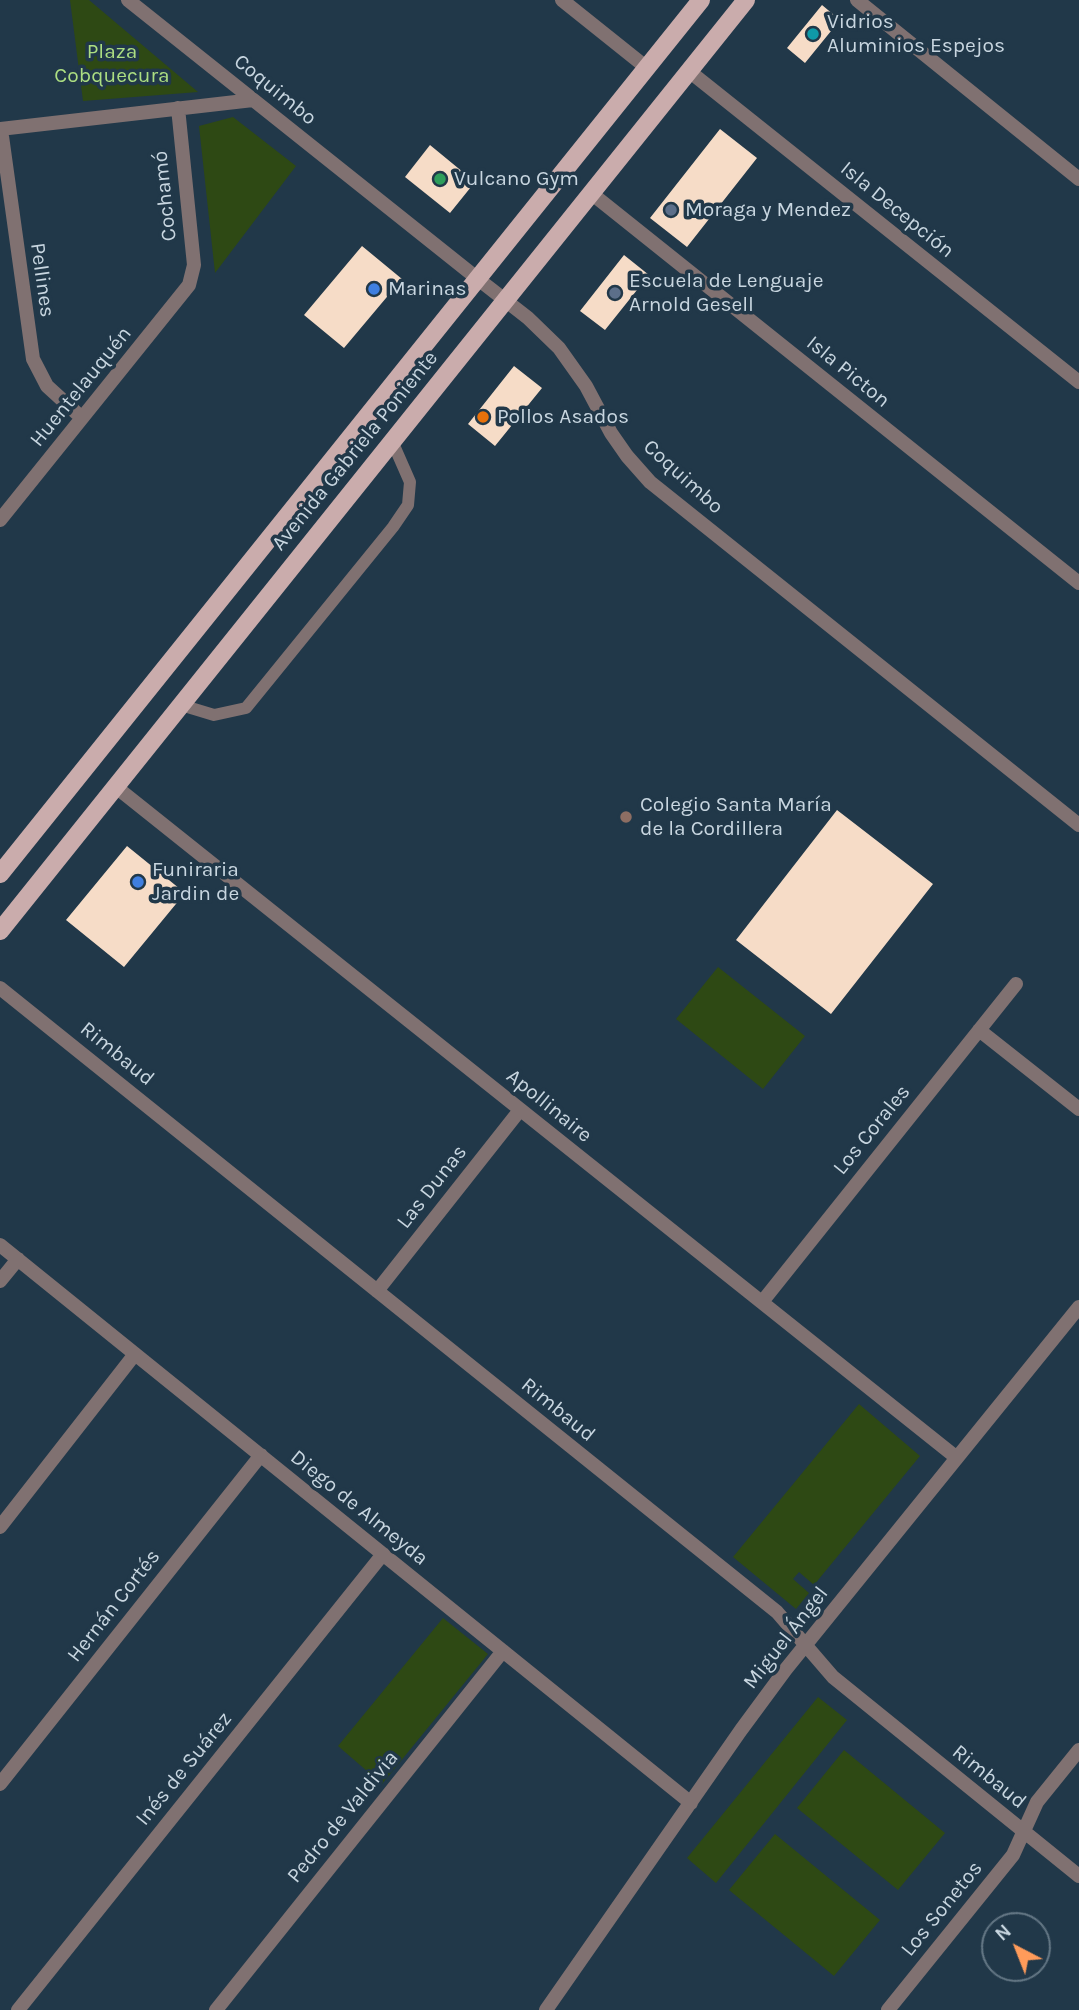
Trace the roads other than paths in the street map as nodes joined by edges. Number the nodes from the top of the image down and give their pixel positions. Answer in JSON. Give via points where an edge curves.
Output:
{"nodes":[{"id":1,"x":128,"y":0,"type":"edge"},
{"id":2,"x":562,"y":0,"type":"edge"},
{"id":3,"x":701,"y":0,"type":"edge"},
{"id":4,"x":746,"y":0,"type":"edge"},
{"id":5,"x":857,"y":0,"type":"edge"},
{"id":6,"x":647,"y":68,"type":"junction"},
{"id":7,"x":690,"y":71,"type":"junction"},
{"id":8,"x":253,"y":100,"type":"junction"},
{"id":9,"x":178,"y":108,"type":"junction"},
{"id":10,"x":1,"y":129,"type":"edge"},
{"id":11,"x":1079,"y":179,"type":"edge"},
{"id":12,"x":592,"y":193,"type":"junction"},
{"id":13,"x":192,"y":278,"type":"joint"},
{"id":14,"x":478,"y":279,"type":"junction"},
{"id":15,"x":506,"y":300,"type":"junction"},
{"id":16,"x":1079,"y":382,"type":"edge"},
{"id":17,"x":82,"y":418,"type":"junction"},
{"id":18,"x":392,"y":441,"type":"junction"},
{"id":19,"x":0,"y":520,"type":"edge"},
{"id":20,"x":1079,"y":583,"type":"edge"},
{"id":21,"x":181,"y":705,"type":"junction"},
{"id":22,"x":116,"y":787,"type":"junction"},
{"id":23,"x":1079,"y":825,"type":"edge"},
{"id":24,"x":0,"y":874,"type":"edge"},
{"id":25,"x":0,"y":931,"type":"edge"},
{"id":26,"x":1016,"y":984,"type":"dead end"},
{"id":27,"x":0,"y":988,"type":"edge"},
{"id":28,"x":979,"y":1030,"type":"junction"},
{"id":29,"x":1079,"y":1109,"type":"edge"},
{"id":30,"x":520,"y":1110,"type":"junction"},
{"id":31,"x":0,"y":1245,"type":"edge"},
{"id":32,"x":18,"y":1259,"type":"junction"},
{"id":33,"x":0,"y":1281,"type":"edge"},
{"id":34,"x":377,"y":1291,"type":"junction"},
{"id":35,"x":762,"y":1302,"type":"junction"},
{"id":36,"x":1079,"y":1307,"type":"edge"},
{"id":37,"x":135,"y":1354,"type":"junction"},
{"id":38,"x":261,"y":1455,"type":"junction"},
{"id":39,"x":957,"y":1458,"type":"junction"},
{"id":40,"x":0,"y":1527,"type":"edge"},
{"id":41,"x":383,"y":1554,"type":"junction"},
{"id":42,"x":806,"y":1645,"type":"junction"},
{"id":43,"x":503,"y":1651,"type":"junction"},
{"id":44,"x":1079,"y":1750,"type":"edge"},
{"id":45,"x":0,"y":1784,"type":"edge"},
{"id":46,"x":691,"y":1803,"type":"junction"},
{"id":47,"x":1023,"y":1831,"type":"junction"},
{"id":48,"x":1079,"y":1877,"type":"edge"},
{"id":49,"x":218,"y":2009,"type":"edge"},
{"id":50,"x":18,"y":2010,"type":"edge"},
{"id":51,"x":546,"y":2010,"type":"edge"},
{"id":52,"x":888,"y":2010,"type":"edge"}],
"edges":[{"from":1,"to":8,"type":"street","name":"Coquimbo"},
{"from":2,"to":6,"type":"street"},
{"from":3,"to":6,"type":"main road","name":"Avenida Gabriela Poniente"},
{"from":4,"to":7,"type":"main road","name":"Avenida Gabriela Poniente"},
{"from":5,"to":11,"type":"street"},
{"from":6,"to":14,"type":"main road","name":"Avenida Gabriela Poniente"},
{"from":7,"to":12,"type":"main road","name":"Avenida Gabriela Poniente"},
{"from":7,"to":16,"type":"street","name":"Isla Decepción"},
{"from":8,"to":9,"type":"street"},
{"from":8,"to":14,"type":"street","name":"Coquimbo"},
{"from":9,"to":10,"type":"street"},
{"from":9,"to":13,"type":"street","name":"Cochamó"},
{"from":10,"to":17,"type":"street","name":"Pellines","via":[[33,359],[47,386]]},
{"from":12,"to":15,"type":"main road","name":"Avenida Gabriela Poniente"},
{"from":12,"to":20,"type":"street","name":"Isla Picton"},
{"from":13,"to":17,"type":"street","name":"Huentelauquén"},
{"from":14,"to":15,"type":"street","name":"Coquimbo"},
{"from":14,"to":24,"type":"main road","name":"Avenida Gabriela Poniente"},
{"from":15,"to":18,"type":"main road","name":"Avenida Gabriela Poniente"},
{"from":15,"to":23,"type":"street","name":"Coquimbo","via":[[572,365],[611,433],[650,482]]},
{"from":17,"to":19,"type":"street","name":"Huentelauquén"},
{"from":18,"to":21,"type":"main road","name":"Avenida Gabriela Poniente"},
{"from":18,"to":21,"type":"lane","via":[[410,482],[408,505],[393,527],[246,708],[214,715]]},
{"from":21,"to":22,"type":"main road","name":"Avenida Gabriela Poniente"},
{"from":22,"to":25,"type":"main road","name":"Avenida Gabriela Poniente"},
{"from":22,"to":30,"type":"street","name":"Apollinaire"},
{"from":26,"to":28,"type":"street","name":"Los Corales"},
{"from":27,"to":34,"type":"street","name":"Rimbaud"},
{"from":28,"to":29,"type":"street"},
{"from":28,"to":35,"type":"street","name":"Los Corales"},
{"from":30,"to":34,"type":"street","name":"Las Dunas"},
{"from":30,"to":35,"type":"street","name":"Apollinaire"},
{"from":31,"to":32,"type":"street","name":"Diego de Almeyda"},
{"from":32,"to":33,"type":"street"},
{"from":32,"to":37,"type":"street","name":"Diego de Almeyda"},
{"from":34,"to":42,"type":"street","name":"Rimbaud","via":[[777,1612]]},
{"from":35,"to":39,"type":"street","name":"Apollinaire"},
{"from":36,"to":39,"type":"street","name":"Miguel Ángel"},
{"from":37,"to":38,"type":"street","name":"Diego de Almeyda"},
{"from":37,"to":40,"type":"street"},
{"from":38,"to":41,"type":"street","name":"Diego de Almeyda"},
{"from":38,"to":45,"type":"street","name":"Hernán Cortés"},
{"from":39,"to":42,"type":"street","name":"Miguel Ángel"},
{"from":41,"to":43,"type":"street","name":"Diego de Almeyda"},
{"from":41,"to":50,"type":"street","name":"Inés de Suárez"},
{"from":42,"to":46,"type":"street","name":"Miguel Ángel"},
{"from":42,"to":47,"type":"street","name":"Rimbaud","via":[[833,1677]]},
{"from":43,"to":46,"type":"street","name":"Diego de Almeyda"},
{"from":43,"to":49,"type":"street","name":"Pedro de Valdivia"},
{"from":44,"to":47,"type":"street","name":"Los Sonetos","via":[[1037,1802]]},
{"from":46,"to":51,"type":"street","name":"Miguel Ángel"},
{"from":47,"to":48,"type":"street","name":"Rimbaud"},
{"from":47,"to":52,"type":"street","name":"Los Sonetos","via":[[1013,1855]]}]}
